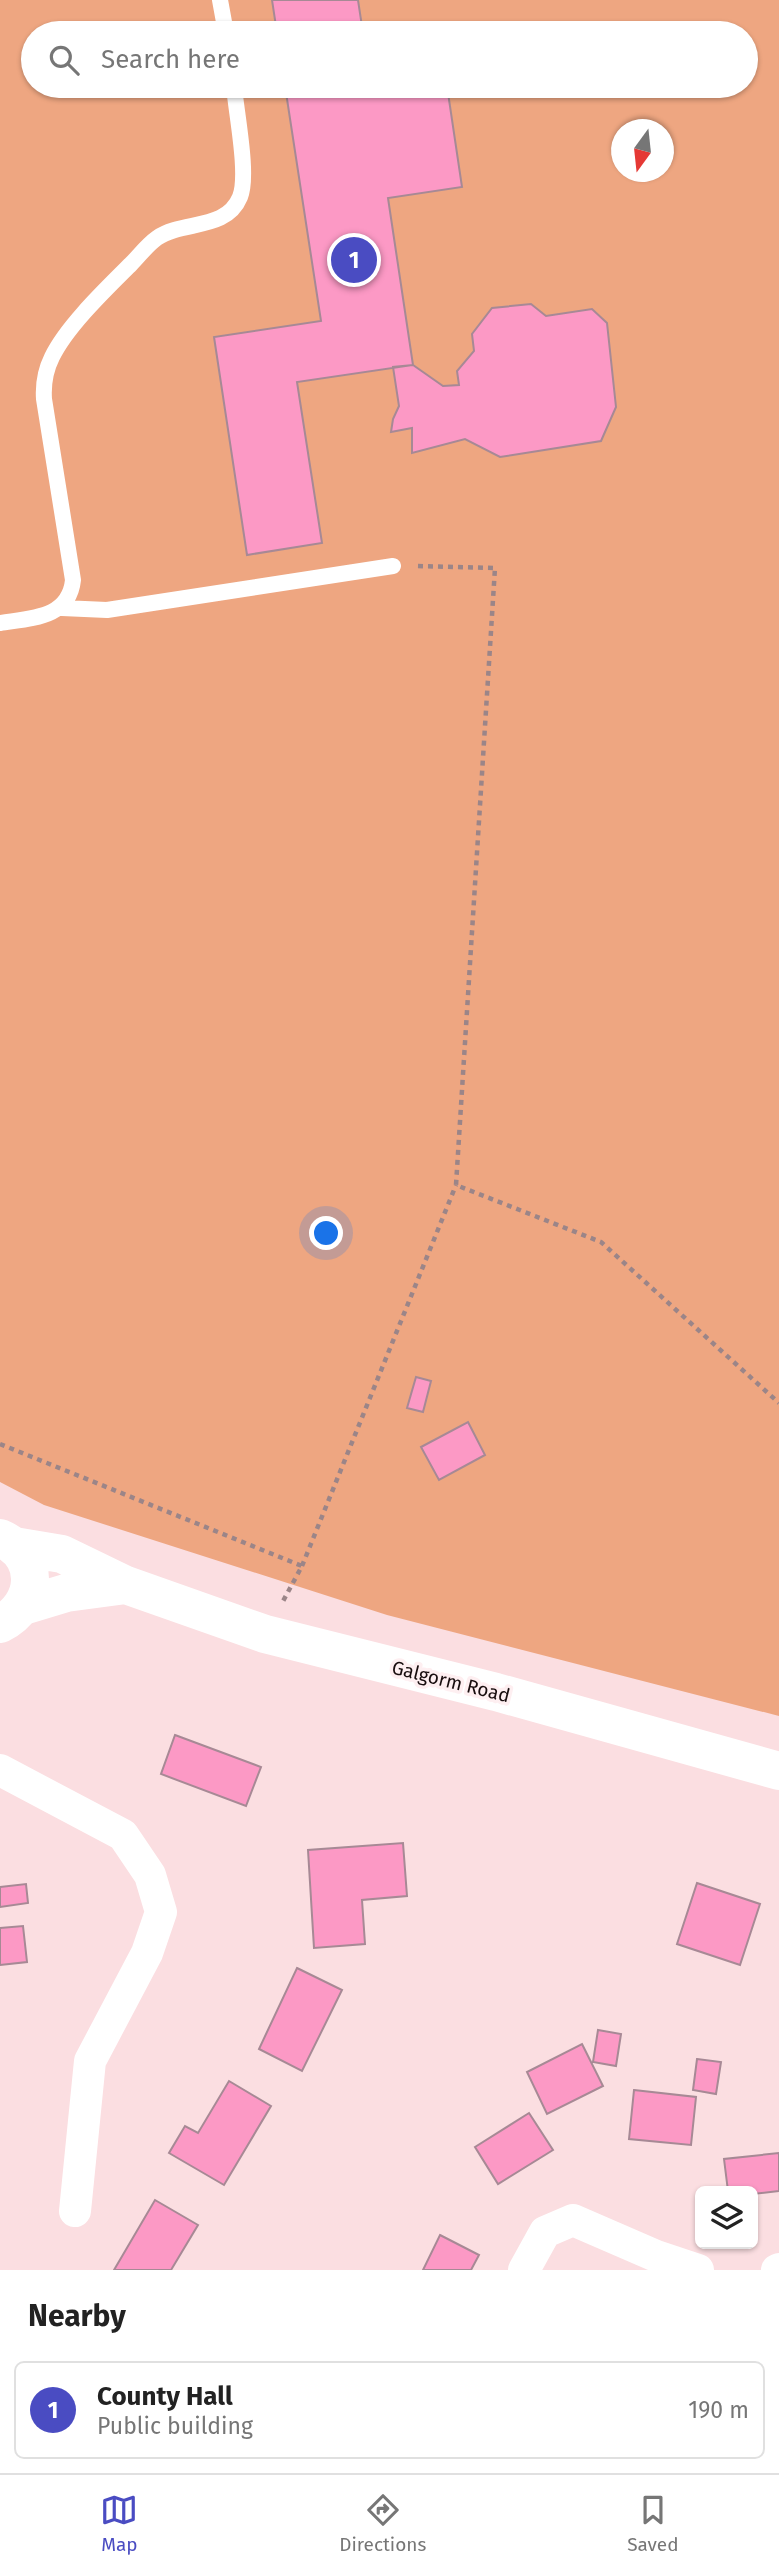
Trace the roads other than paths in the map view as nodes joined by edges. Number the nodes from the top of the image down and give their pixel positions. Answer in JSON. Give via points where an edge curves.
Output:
{"nodes":[{"id":1,"x":220,"y":0,"type":"edge"},
{"id":2,"x":224,"y":21,"type":"edge"},
{"id":3,"x":235,"y":98,"type":"edge"},
{"id":4,"x":393,"y":566,"type":"road end"},
{"id":5,"x":62,"y":608,"type":"junction"},
{"id":6,"x":0,"y":623,"type":"edge"},
{"id":7,"x":7,"y":1542,"type":"edge"},
{"id":8,"x":126,"y":1585,"type":"junction"},
{"id":9,"x":12,"y":1615,"type":"edge"},
{"id":10,"x":0,"y":1770,"type":"edge"},
{"id":11,"x":779,"y":1771,"type":"edge"},
{"id":12,"x":75,"y":2211,"type":"dead end"},
{"id":13,"x":524,"y":2270,"type":"edge"},
{"id":14,"x":698,"y":2270,"type":"edge"}],
"edges":[{"from":1,"to":2,"type":"lane"},
{"from":3,"to":5,"type":"lane","via":[[243,188],[239,199],[225,216],[156,238],[58,345],[46,370],[44,399],[73,580]]},
{"from":4,"to":5,"type":"lane","via":[[107,610]]},
{"from":5,"to":6,"type":"lane"},
{"from":7,"to":8,"type":"main road","name":"Galgorm Road","via":[[62,1554]]},
{"from":7,"to":9,"type":"main road","via":[[23,1556],[28,1568],[29,1594]]},
{"from":8,"to":9,"type":"main road","name":"Galgorm Road","via":[[66,1593]]},
{"from":8,"to":11,"type":"main road","name":"Galgorm Road","via":[[265,1634]]},
{"from":10,"to":12,"type":"street","via":[[123,1835],[150,1875],[161,1912],[147,1953],[90,2061]]},
{"from":13,"to":14,"type":"street","via":[[545,2232],[573,2220]]}]}
